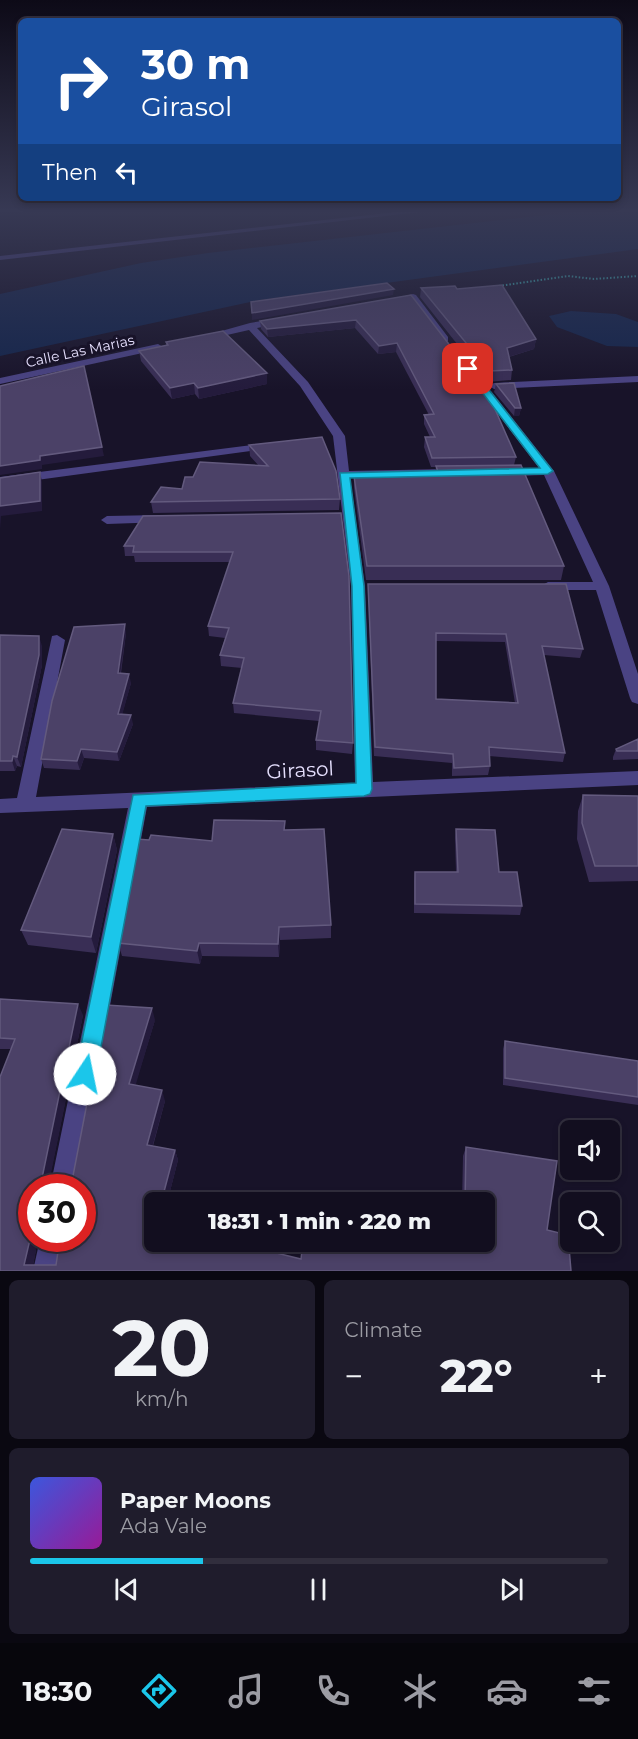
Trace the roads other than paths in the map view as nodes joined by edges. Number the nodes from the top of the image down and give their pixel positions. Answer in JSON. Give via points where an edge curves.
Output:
{"nodes":[{"id":1,"x":389,"y":301,"type":"edge"},
{"id":2,"x":285,"y":320,"type":"edge"},
{"id":3,"x":250,"y":326,"type":"junction"},
{"id":4,"x":194,"y":339,"type":"edge"},
{"id":5,"x":172,"y":344,"type":"edge"},
{"id":6,"x":454,"y":351,"type":"edge"},
{"id":7,"x":638,"y":379,"type":"edge"},
{"id":8,"x":0,"y":381,"type":"edge"},
{"id":9,"x":280,"y":444,"type":"edge"},
{"id":10,"x":548,"y":471,"type":"junction"},
{"id":11,"x":488,"y":472,"type":"edge"},
{"id":12,"x":464,"y":473,"type":"edge"},
{"id":13,"x":344,"y":475,"type":"junction"},
{"id":14,"x":0,"y":482,"type":"edge"},
{"id":15,"x":177,"y":519,"type":"edge"},
{"id":16,"x":107,"y":520,"type":"dead end"},
{"id":17,"x":532,"y":586,"type":"edge"},
{"id":18,"x":602,"y":586,"type":"junction"},
{"id":19,"x":57,"y":640,"type":"dead end"},
{"id":20,"x":638,"y":698,"type":"edge"},
{"id":21,"x":638,"y":778,"type":"edge"},
{"id":22,"x":364,"y":789,"type":"junction"},
{"id":23,"x":139,"y":799,"type":"junction"},
{"id":24,"x":25,"y":805,"type":"junction"},
{"id":25,"x":0,"y":806,"type":"edge"},
{"id":26,"x":66,"y":1174,"type":"edge"},
{"id":27,"x":51,"y":1252,"type":"edge"},
{"id":28,"x":47,"y":1271,"type":"edge"}],
"edges":[{"from":1,"to":6,"type":"street","via":[[413,297]]},
{"from":2,"to":3,"type":"street"},
{"from":3,"to":4,"type":"street"},
{"from":3,"to":13,"type":"street","via":[[304,384],[333,437]]},
{"from":5,"to":8,"type":"street","name":"Calle Las Marias"},
{"from":7,"to":10,"type":"street","via":[[482,387]]},
{"from":9,"to":14,"type":"street"},
{"from":10,"to":11,"type":"street"},
{"from":10,"to":18,"type":"street"},
{"from":12,"to":13,"type":"street"},
{"from":13,"to":22,"type":"street","via":[[344,516],[364,586]]},
{"from":15,"to":16,"type":"street"},
{"from":17,"to":18,"type":"street"},
{"from":18,"to":20,"type":"street"},
{"from":19,"to":24,"type":"street"},
{"from":21,"to":22,"type":"street","name":"Girasol"},
{"from":22,"to":23,"type":"street","name":"Girasol"},
{"from":23,"to":24,"type":"street","name":"Girasol"},
{"from":23,"to":26,"type":"street"},
{"from":24,"to":25,"type":"street","name":"Girasol"},
{"from":27,"to":28,"type":"street"}]}
